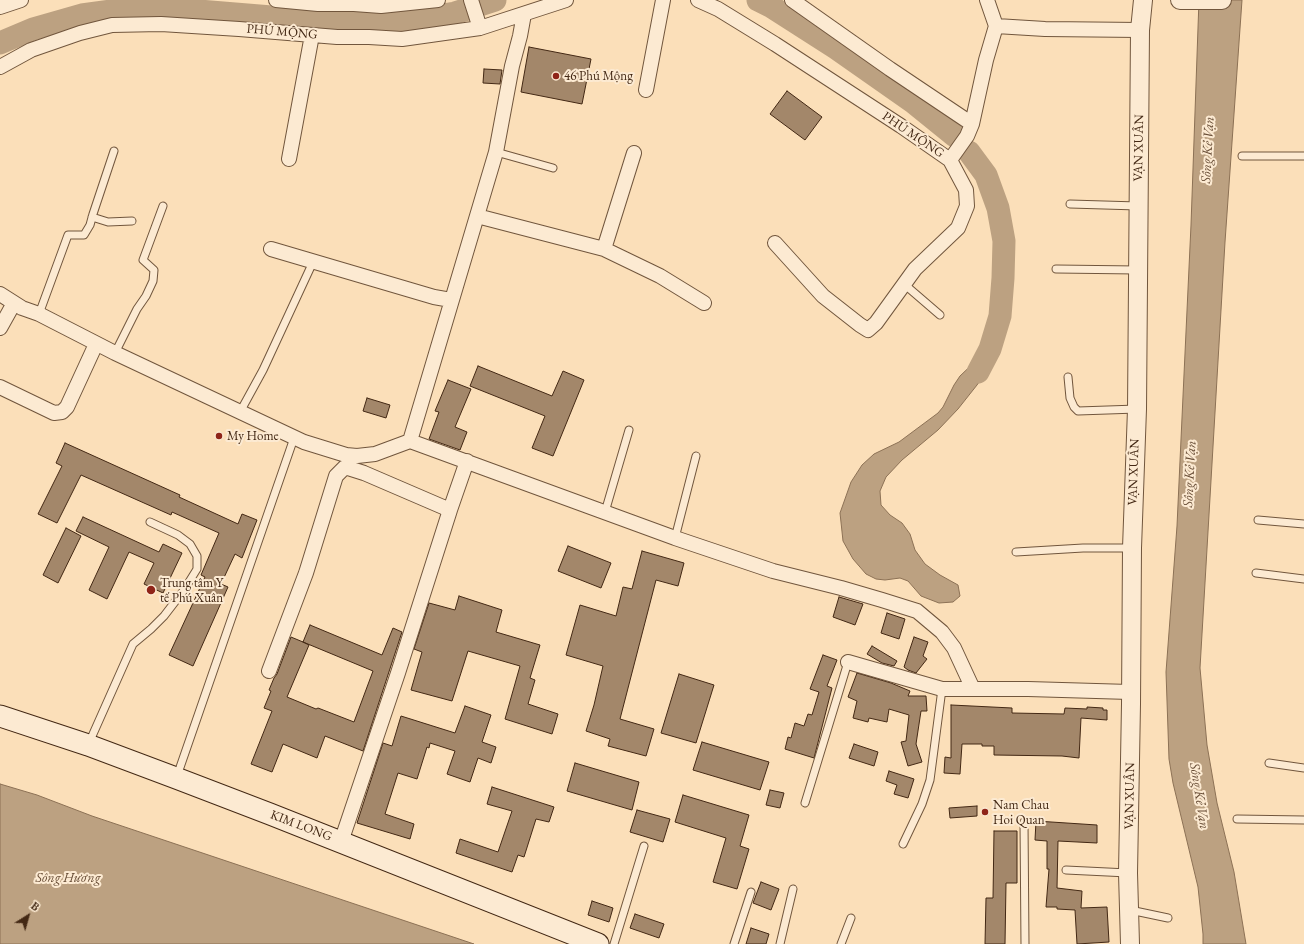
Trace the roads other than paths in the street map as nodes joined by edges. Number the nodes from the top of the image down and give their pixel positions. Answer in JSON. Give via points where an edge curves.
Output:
{"nodes":[{"id":1,"x":21,"y":0,"type":"edge"},
{"id":2,"x":276,"y":0,"type":"edge"},
{"id":3,"x":438,"y":0,"type":"edge"},
{"id":4,"x":471,"y":0,"type":"edge"},
{"id":5,"x":566,"y":0,"type":"edge"},
{"id":6,"x":663,"y":0,"type":"edge"},
{"id":7,"x":698,"y":0,"type":"edge"},
{"id":8,"x":792,"y":0,"type":"edge"},
{"id":9,"x":987,"y":0,"type":"edge"},
{"id":10,"x":1143,"y":0,"type":"edge"},
{"id":11,"x":1180,"y":0,"type":"edge"},
{"id":12,"x":1186,"y":0,"type":"edge"},
{"id":13,"x":1222,"y":0,"type":"edge"},
{"id":14,"x":0,"y":6,"type":"edge"},
{"id":15,"x":524,"y":14,"type":"junction"},
{"id":16,"x":478,"y":23,"type":"junction"},
{"id":17,"x":996,"y":26,"type":"junction"},
{"id":18,"x":1140,"y":30,"type":"junction"},
{"id":19,"x":312,"y":35,"type":"junction"},
{"id":20,"x":0,"y":67,"type":"edge"},
{"id":21,"x":646,"y":90,"type":"dead end"},
{"id":22,"x":972,"y":124,"type":"junction"},
{"id":23,"x":114,"y":151,"type":"dead end"},
{"id":24,"x":496,"y":152,"type":"junction"},
{"id":25,"x":634,"y":153,"type":"dead end"},
{"id":26,"x":1242,"y":156,"type":"dead end"},
{"id":27,"x":1304,"y":156,"type":"edge"},
{"id":28,"x":289,"y":159,"type":"dead end"},
{"id":29,"x":950,"y":160,"type":"junction"},
{"id":30,"x":553,"y":168,"type":"dead end"},
{"id":31,"x":1070,"y":204,"type":"dead end"},
{"id":32,"x":163,"y":206,"type":"dead end"},
{"id":33,"x":1138,"y":206,"type":"junction"},
{"id":34,"x":477,"y":216,"type":"junction"},
{"id":35,"x":92,"y":217,"type":"junction"},
{"id":36,"x":132,"y":221,"type":"dead end"},
{"id":37,"x":775,"y":243,"type":"dead end"},
{"id":38,"x":271,"y":249,"type":"dead end"},
{"id":39,"x":604,"y":249,"type":"junction"},
{"id":40,"x":313,"y":262,"type":"junction"},
{"id":41,"x":1056,"y":269,"type":"dead end"},
{"id":42,"x":1139,"y":270,"type":"junction"},
{"id":43,"x":904,"y":284,"type":"junction"},
{"id":44,"x":0,"y":294,"type":"edge"},
{"id":45,"x":451,"y":300,"type":"junction"},
{"id":46,"x":14,"y":303,"type":"junction"},
{"id":47,"x":704,"y":303,"type":"dead end"},
{"id":48,"x":39,"y":314,"type":"junction"},
{"id":49,"x":940,"y":315,"type":"dead end"},
{"id":50,"x":0,"y":328,"type":"edge"},
{"id":51,"x":96,"y":344,"type":"junction"},
{"id":52,"x":115,"y":353,"type":"junction"},
{"id":53,"x":1068,"y":377,"type":"dead end"},
{"id":54,"x":0,"y":387,"type":"edge"},
{"id":55,"x":1137,"y":409,"type":"junction"},
{"id":56,"x":240,"y":412,"type":"junction"},
{"id":57,"x":629,"y":430,"type":"dead end"},
{"id":58,"x":294,"y":438,"type":"junction"},
{"id":59,"x":410,"y":441,"type":"junction"},
{"id":60,"x":696,"y":456,"type":"dead end"},
{"id":61,"x":467,"y":461,"type":"junction"},
{"id":62,"x":450,"y":510,"type":"junction"},
{"id":63,"x":606,"y":512,"type":"junction"},
{"id":64,"x":1258,"y":520,"type":"dead end"},
{"id":65,"x":150,"y":522,"type":"dead end"},
{"id":66,"x":1304,"y":524,"type":"edge"},
{"id":67,"x":675,"y":538,"type":"junction"},
{"id":68,"x":1132,"y":548,"type":"junction"},
{"id":69,"x":1016,"y":552,"type":"dead end"},
{"id":70,"x":1256,"y":573,"type":"dead end"},
{"id":71,"x":1304,"y":578,"type":"edge"},
{"id":72,"x":848,"y":662,"type":"joint"},
{"id":73,"x":269,"y":671,"type":"dead end"},
{"id":74,"x":942,"y":689,"type":"junction"},
{"id":75,"x":973,"y":689,"type":"junction"},
{"id":76,"x":1130,"y":692,"type":"junction"},
{"id":77,"x":0,"y":716,"type":"edge"},
{"id":78,"x":88,"y":745,"type":"junction"},
{"id":79,"x":1269,"y":763,"type":"dead end"},
{"id":80,"x":1304,"y":768,"type":"edge"},
{"id":81,"x":176,"y":778,"type":"junction"},
{"id":82,"x":806,"y":803,"type":"dead end"},
{"id":83,"x":1237,"y":819,"type":"dead end"},
{"id":84,"x":1304,"y":820,"type":"edge"},
{"id":85,"x":1024,"y":822,"type":"dead end"},
{"id":86,"x":341,"y":842,"type":"junction"},
{"id":87,"x":903,"y":844,"type":"dead end"},
{"id":88,"x":644,"y":846,"type":"dead end"},
{"id":89,"x":1066,"y":870,"type":"dead end"},
{"id":90,"x":1128,"y":873,"type":"junction"},
{"id":91,"x":793,"y":889,"type":"dead end"},
{"id":92,"x":751,"y":892,"type":"dead end"},
{"id":93,"x":1130,"y":910,"type":"junction"},
{"id":94,"x":851,"y":918,"type":"dead end"},
{"id":95,"x":1168,"y":918,"type":"dead end"},
{"id":96,"x":598,"y":944,"type":"edge"},
{"id":97,"x":614,"y":944,"type":"edge"},
{"id":98,"x":734,"y":944,"type":"edge"},
{"id":99,"x":780,"y":944,"type":"edge"},
{"id":100,"x":841,"y":944,"type":"edge"},
{"id":101,"x":1025,"y":944,"type":"edge"},
{"id":102,"x":1130,"y":944,"type":"edge"}],
"edges":[{"from":1,"to":14,"type":"street"},
{"from":2,"to":3,"type":"street","via":[[381,6]]},
{"from":4,"to":16,"type":"street"},
{"from":5,"to":15,"type":"street","name":"PHÚ MỘNG"},
{"from":6,"to":21,"type":"street"},
{"from":7,"to":29,"type":"street","name":"PHÚ MỘNG","via":[[737,20]]},
{"from":8,"to":22,"type":"street"},
{"from":9,"to":17,"type":"street"},
{"from":10,"to":18,"type":"street","name":"VẠN XUÂN"},
{"from":11,"to":12,"type":"street"},
{"from":12,"to":13,"type":"street"},
{"from":15,"to":16,"type":"street","name":"PHÚ MỘNG"},
{"from":15,"to":24,"type":"street"},
{"from":16,"to":19,"type":"street","name":"PHÚ MỘNG","via":[[402,39]]},
{"from":17,"to":18,"type":"street"},
{"from":17,"to":22,"type":"street","name":"PHÚ MỘNG"},
{"from":18,"to":33,"type":"street","name":"VẠN XUÂN"},
{"from":19,"to":20,"type":"street","name":"PHÚ MỘNG","via":[[161,24],[112,26],[80,32],[31,50]]},
{"from":19,"to":28,"type":"street"},
{"from":22,"to":29,"type":"street","name":"PHÚ MỘNG"},
{"from":23,"to":35,"type":"lane"},
{"from":24,"to":30,"type":"lane"},
{"from":24,"to":34,"type":"street"},
{"from":25,"to":39,"type":"street"},
{"from":26,"to":27,"type":"lane"},
{"from":29,"to":43,"type":"street","via":[[966,190],[968,206],[958,228],[915,269]]},
{"from":31,"to":33,"type":"lane"},
{"from":32,"to":52,"type":"lane","via":[[143,260],[154,270],[153,281]]},
{"from":33,"to":42,"type":"street","name":"VẠN XUÂN"},
{"from":34,"to":39,"type":"street"},
{"from":34,"to":45,"type":"street"},
{"from":35,"to":36,"type":"lane","via":[[108,222]]},
{"from":35,"to":48,"type":"lane","via":[[84,235],[68,235]]},
{"from":37,"to":43,"type":"street","via":[[823,296],[868,330]]},
{"from":38,"to":40,"type":"street"},
{"from":39,"to":47,"type":"street","via":[[660,276]]},
{"from":40,"to":45,"type":"street"},
{"from":40,"to":56,"type":"lane","via":[[263,370]]},
{"from":41,"to":42,"type":"lane"},
{"from":42,"to":55,"type":"street","name":"VẠN XUÂN"},
{"from":43,"to":49,"type":"lane"},
{"from":44,"to":46,"type":"street"},
{"from":45,"to":59,"type":"street"},
{"from":46,"to":48,"type":"street"},
{"from":46,"to":50,"type":"street"},
{"from":48,"to":51,"type":"street"},
{"from":51,"to":52,"type":"street"},
{"from":51,"to":54,"type":"street","via":[[67,407],[62,412],[54,413]]},
{"from":52,"to":56,"type":"street"},
{"from":53,"to":55,"type":"lane","via":[[1070,398],[1078,411]]},
{"from":55,"to":68,"type":"street","name":"VẠN XUÂN"},
{"from":56,"to":58,"type":"street"},
{"from":57,"to":63,"type":"lane"},
{"from":58,"to":59,"type":"street","via":[[346,455],[357,456],[375,454]]},
{"from":58,"to":81,"type":"lane"},
{"from":59,"to":61,"type":"street"},
{"from":60,"to":67,"type":"lane"},
{"from":61,"to":62,"type":"street"},
{"from":61,"to":63,"type":"street"},
{"from":62,"to":73,"type":"street","via":[[345,467],[336,476],[306,573]]},
{"from":62,"to":86,"type":"street"},
{"from":63,"to":67,"type":"street"},
{"from":64,"to":66,"type":"lane"},
{"from":65,"to":78,"type":"lane","via":[[178,535],[190,544],[197,556],[197,570],[164,616],[133,644]]},
{"from":67,"to":75,"type":"street","via":[[773,571],[917,611],[942,632],[954,648]]},
{"from":68,"to":69,"type":"lane"},
{"from":68,"to":76,"type":"street","name":"VẠN XUÂN"},
{"from":70,"to":71,"type":"lane"},
{"from":72,"to":74,"type":"street"},
{"from":72,"to":82,"type":"lane"},
{"from":74,"to":75,"type":"street"},
{"from":74,"to":87,"type":"lane","via":[[930,780]]},
{"from":75,"to":76,"type":"street"},
{"from":76,"to":90,"type":"street","name":"VẠN XUÂN"},
{"from":77,"to":78,"type":"main road","name":"KIM LONG"},
{"from":78,"to":81,"type":"main road","name":"KIM LONG"},
{"from":79,"to":80,"type":"lane"},
{"from":81,"to":86,"type":"main road","name":"KIM LONG"},
{"from":83,"to":84,"type":"lane"},
{"from":85,"to":101,"type":"lane"},
{"from":86,"to":96,"type":"main road","name":"KIM LONG"},
{"from":88,"to":97,"type":"lane"},
{"from":89,"to":90,"type":"lane"},
{"from":90,"to":93,"type":"street","name":"VẠN XUÂN"},
{"from":91,"to":99,"type":"lane"},
{"from":92,"to":98,"type":"lane"},
{"from":93,"to":95,"type":"lane"},
{"from":93,"to":102,"type":"street","name":"VẠN XUÂN"},
{"from":94,"to":100,"type":"lane"}]}
